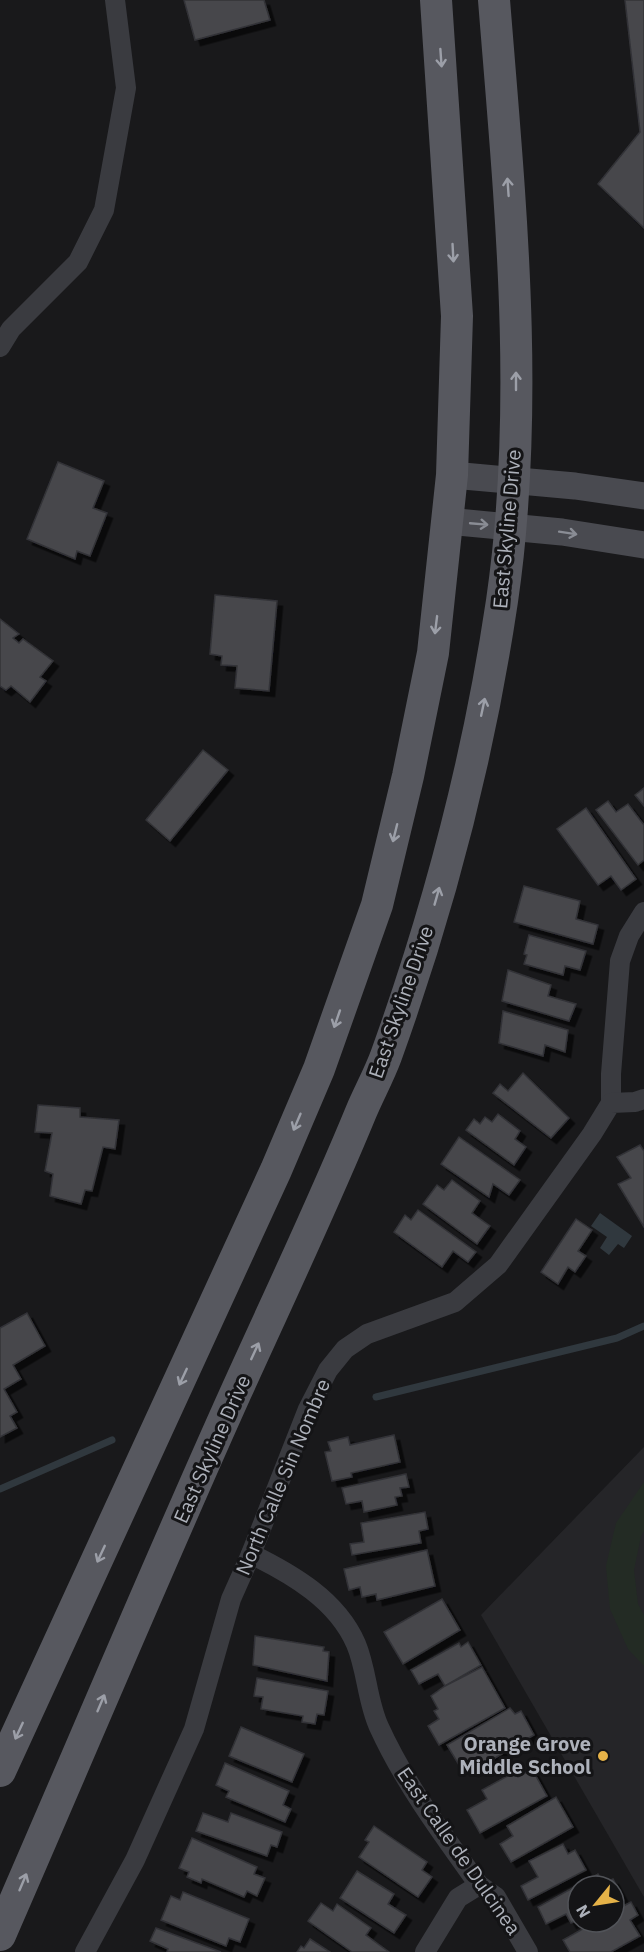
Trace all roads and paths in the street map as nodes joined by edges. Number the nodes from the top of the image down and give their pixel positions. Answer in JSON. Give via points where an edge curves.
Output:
{"nodes":[{"id":1,"x":116,"y":0,"type":"edge"},
{"id":2,"x":436,"y":0,"type":"edge"},
{"id":3,"x":494,"y":0,"type":"edge"},
{"id":4,"x":0,"y":347,"type":"edge"},
{"id":5,"x":452,"y":475,"type":"junction"},
{"id":6,"x":513,"y":480,"type":"junction"},
{"id":7,"x":644,"y":496,"type":"edge"},
{"id":8,"x":447,"y":521,"type":"junction"},
{"id":9,"x":510,"y":526,"type":"junction"},
{"id":10,"x":644,"y":546,"type":"edge"},
{"id":11,"x":644,"y":912,"type":"edge"},
{"id":12,"x":644,"y":1099,"type":"edge"},
{"id":13,"x":611,"y":1103,"type":"junction"},
{"id":14,"x":251,"y":1554,"type":"junction"},
{"id":15,"x":0,"y":1771,"type":"edge"},
{"id":16,"x":479,"y":1885,"type":"junction"},
{"id":17,"x":0,"y":1935,"type":"edge"},
{"id":18,"x":85,"y":1952,"type":"edge"},
{"id":19,"x":425,"y":1952,"type":"edge"},
{"id":20,"x":528,"y":1952,"type":"edge"}],
"edges":[{"from":1,"to":4,"type":"street","via":[[126,88],[104,210],[78,262],[11,329]]},
{"from":2,"to":5,"type":"main road","one_way":true,"via":[[457,316]]},
{"from":6,"to":3,"type":"main road","name":"East Skyline Drive","one_way":true,"via":[[517,316]]},
{"from":5,"to":6,"type":"main road"},
{"from":5,"to":8,"type":"main road"},
{"from":6,"to":7,"type":"main road"},
{"from":6,"to":9,"type":"main road","name":"East Skyline Drive"},
{"from":8,"to":9,"type":"main road","one_way":true},
{"from":8,"to":15,"type":"main road","one_way":true,"via":[[433,653],[408,776],[377,906],[319,1069],[184,1374]]},
{"from":9,"to":10,"type":"main road","one_way":true},
{"from":17,"to":9,"type":"main road","name":"East Skyline Drive","one_way":true,"via":[[384,1062],[457,829],[500,610]]},
{"from":11,"to":13,"type":"street","via":[[620,961]]},
{"from":12,"to":13,"type":"street"},
{"from":13,"to":14,"type":"street","name":"North Calle Sin Nombre","via":[[498,1265],[455,1302],[367,1334],[345,1349],[328,1370],[308,1409]]},
{"from":14,"to":16,"type":"street","name":"East Calle de Dulcinea","via":[[315,1592],[338,1616],[356,1644],[378,1725],[402,1772]]},
{"from":14,"to":18,"type":"street","name":"North Calle Sin Nombre","via":[[231,1599],[194,1729],[135,1860]]},
{"from":16,"to":19,"type":"street","via":[[458,1898]]},
{"from":16,"to":20,"type":"street","name":"East Calle de Dulcinea","via":[[496,1897]]}]}
